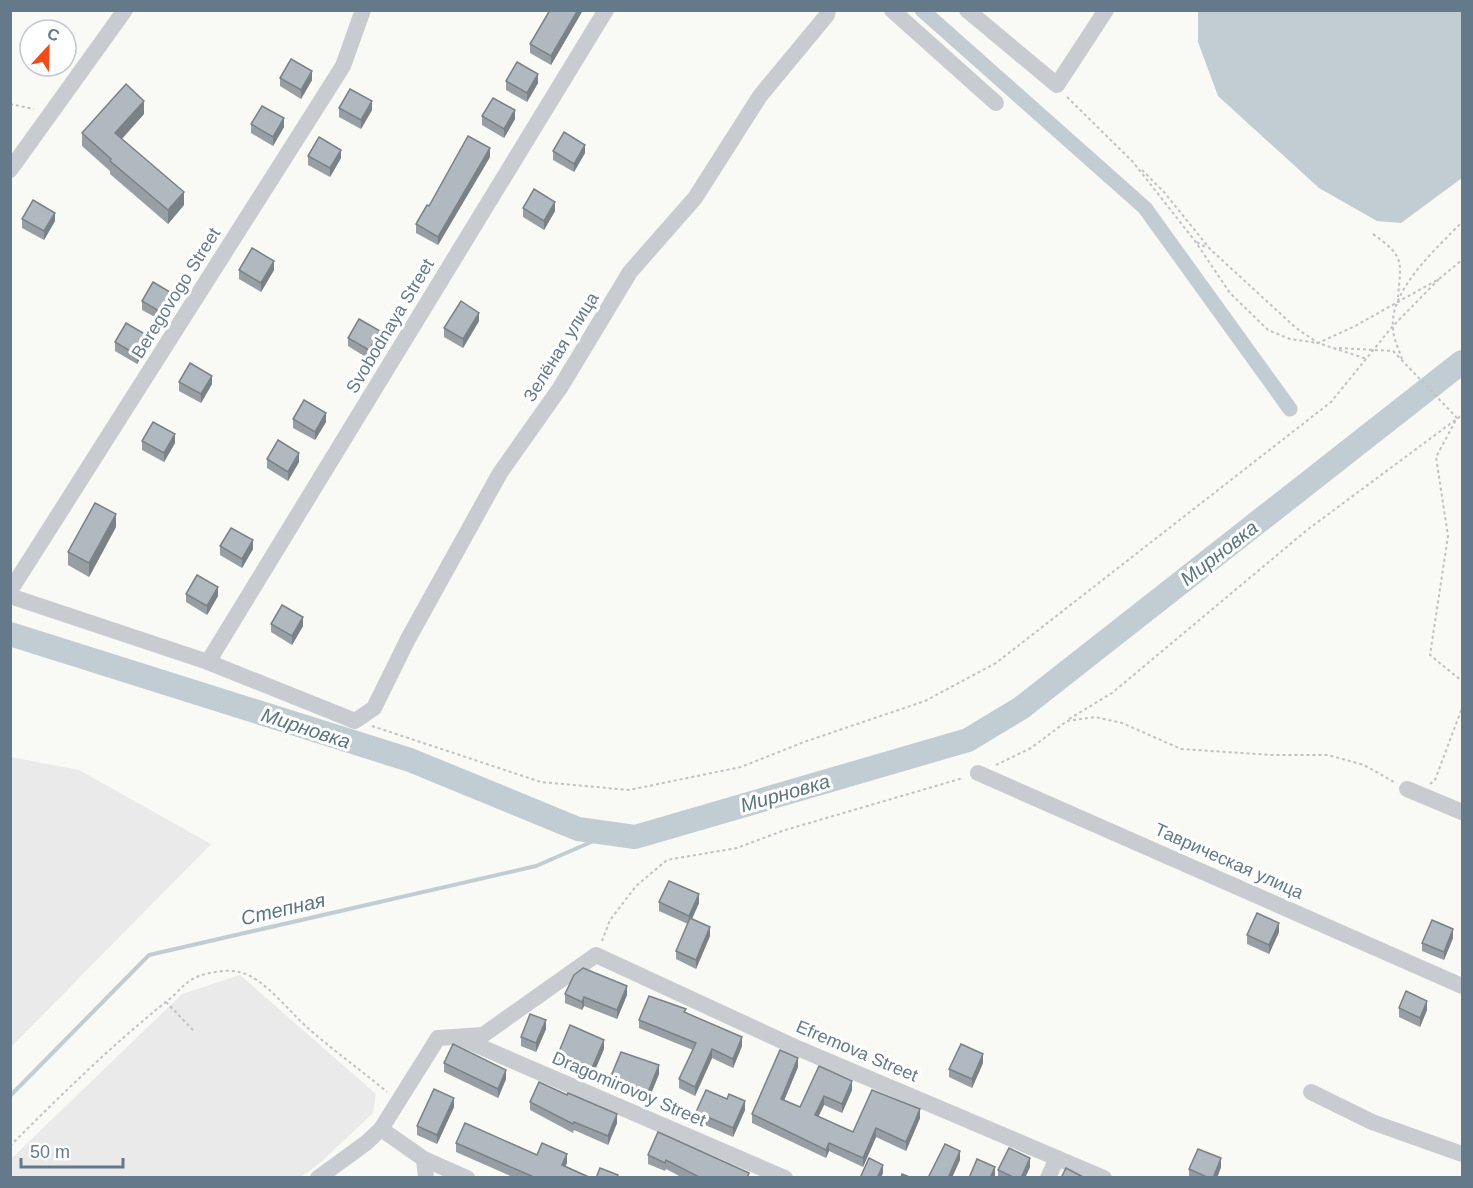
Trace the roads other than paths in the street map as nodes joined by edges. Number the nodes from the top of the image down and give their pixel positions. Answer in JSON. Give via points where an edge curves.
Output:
{"nodes":[{"id":1,"x":125,"y":10,"type":"edge"},
{"id":2,"x":363,"y":10,"type":"edge"},
{"id":3,"x":606,"y":10,"type":"edge"},
{"id":4,"x":828,"y":10,"type":"edge"},
{"id":5,"x":892,"y":10,"type":"edge"},
{"id":6,"x":967,"y":10,"type":"edge"},
{"id":7,"x":1106,"y":10,"type":"edge"},
{"id":8,"x":996,"y":103,"type":"dead end"},
{"id":9,"x":10,"y":170,"type":"edge"},
{"id":10,"x":10,"y":591,"type":"edge"},
{"id":11,"x":10,"y":596,"type":"edge"},
{"id":12,"x":208,"y":662,"type":"junction"},
{"id":13,"x":978,"y":773,"type":"dead end"},
{"id":14,"x":1407,"y":789,"type":"dead end"},
{"id":15,"x":1462,"y":813,"type":"edge"},
{"id":16,"x":1462,"y":986,"type":"edge"},
{"id":17,"x":457,"y":1036,"type":"junction"},
{"id":18,"x":1311,"y":1092,"type":"dead end"},
{"id":19,"x":381,"y":1129,"type":"junction"},
{"id":20,"x":1462,"y":1154,"type":"edge"},
{"id":21,"x":1057,"y":1158,"type":"junction"},
{"id":22,"x":424,"y":1159,"type":"junction"},
{"id":23,"x":318,"y":1178,"type":"edge"},
{"id":24,"x":426,"y":1178,"type":"edge"},
{"id":25,"x":467,"y":1178,"type":"edge"},
{"id":26,"x":785,"y":1178,"type":"edge"},
{"id":27,"x":1048,"y":1178,"type":"edge"},
{"id":28,"x":1104,"y":1178,"type":"edge"}],
"edges":[{"from":1,"to":9,"type":"street"},
{"from":2,"to":10,"type":"street","name":"Beregovogo Street","via":[[343,66]]},
{"from":3,"to":12,"type":"street","name":"Svobodnaya Street"},
{"from":4,"to":12,"type":"street","name":"Зелёная улица","via":[[760,96],[695,198],[630,272],[560,388],[500,473],[374,708],[355,721]]},
{"from":5,"to":8,"type":"street"},
{"from":6,"to":7,"type":"street","via":[[1057,85]]},
{"from":11,"to":12,"type":"street"},
{"from":13,"to":16,"type":"street","name":"Таврическая улица"},
{"from":14,"to":15,"type":"street"},
{"from":17,"to":19,"type":"street","via":[[438,1038]]},
{"from":17,"to":21,"type":"street","name":"Efremova Street","via":[[483,1035],[596,955],[795,1047]]},
{"from":17,"to":26,"type":"street","name":"Dragomirovoy Street"},
{"from":18,"to":20,"type":"street","via":[[1372,1122]]},
{"from":19,"to":22,"type":"street"},
{"from":19,"to":23,"type":"street"},
{"from":21,"to":27,"type":"street"},
{"from":21,"to":28,"type":"street","name":"Efremova Street"},
{"from":22,"to":24,"type":"street"},
{"from":22,"to":25,"type":"street"}]}
